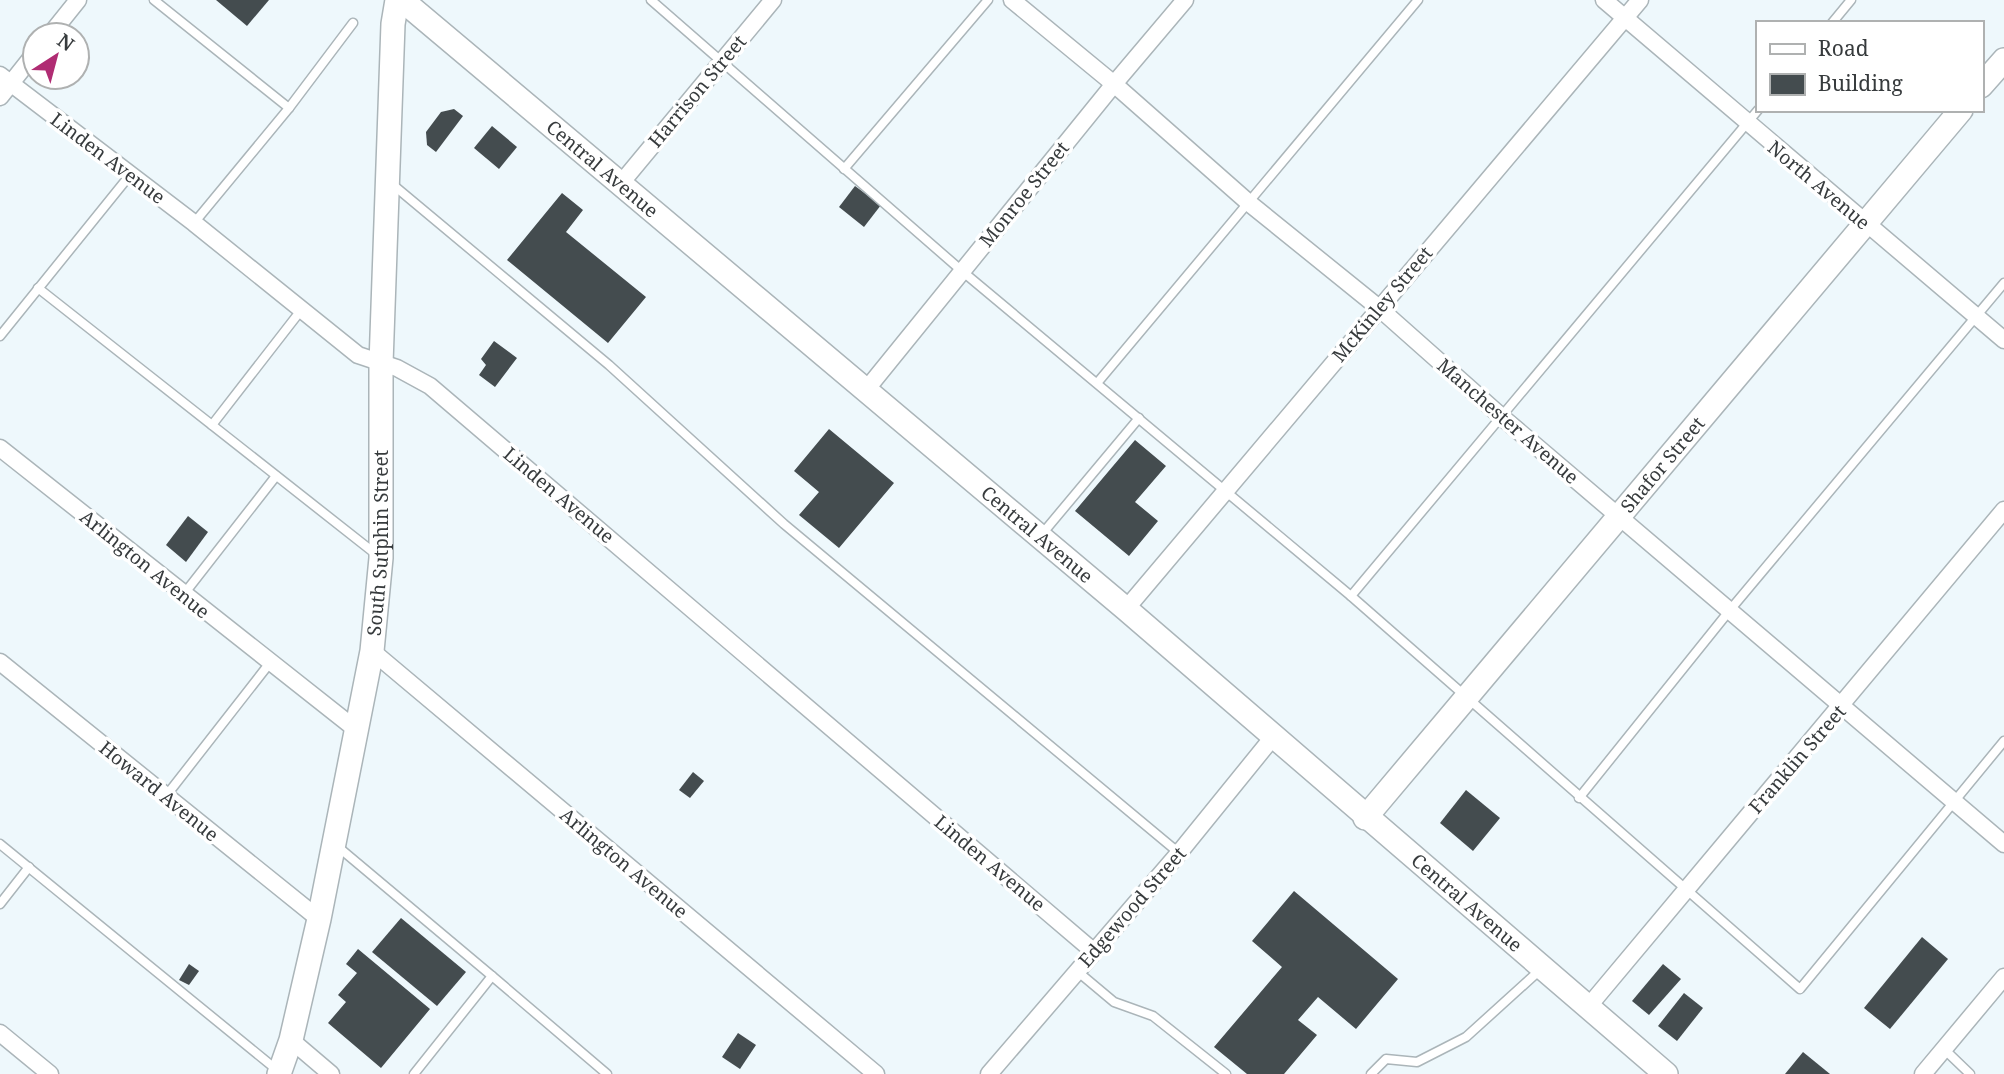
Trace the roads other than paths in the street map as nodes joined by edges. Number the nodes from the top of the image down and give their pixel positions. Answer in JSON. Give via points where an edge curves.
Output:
{"nodes":[{"id":1,"x":78,"y":0,"type":"edge"},
{"id":2,"x":154,"y":0,"type":"edge"},
{"id":3,"x":397,"y":0,"type":"edge"},
{"id":4,"x":402,"y":0,"type":"edge"},
{"id":5,"x":651,"y":0,"type":"edge"},
{"id":6,"x":773,"y":0,"type":"edge"},
{"id":7,"x":988,"y":0,"type":"edge"},
{"id":8,"x":1012,"y":0,"type":"edge"},
{"id":9,"x":1185,"y":0,"type":"edge"},
{"id":10,"x":1418,"y":0,"type":"edge"},
{"id":11,"x":1604,"y":0,"type":"edge"},
{"id":12,"x":1640,"y":0,"type":"edge"},
{"id":13,"x":1851,"y":0,"type":"edge"},
{"id":14,"x":1626,"y":18,"type":"junction"},
{"id":15,"x":61,"y":21,"type":"edge"},
{"id":16,"x":1834,"y":21,"type":"edge"},
{"id":17,"x":353,"y":23,"type":"dead end"},
{"id":18,"x":2004,"y":60,"type":"edge"},
{"id":19,"x":722,"y":61,"type":"junction"},
{"id":20,"x":21,"y":67,"type":"edge"},
{"id":21,"x":1114,"y":84,"type":"junction"},
{"id":22,"x":1983,"y":84,"type":"edge"},
{"id":23,"x":4,"y":85,"type":"edge"},
{"id":24,"x":289,"y":108,"type":"junction"},
{"id":25,"x":1756,"y":112,"type":"edge"},
{"id":26,"x":1959,"y":112,"type":"edge"},
{"id":27,"x":1747,"y":124,"type":"junction"},
{"id":28,"x":844,"y":169,"type":"junction"},
{"id":29,"x":130,"y":175,"type":"junction"},
{"id":30,"x":389,"y":182,"type":"junction"},
{"id":31,"x":622,"y":182,"type":"junction"},
{"id":32,"x":1249,"y":203,"type":"junction"},
{"id":33,"x":194,"y":223,"type":"junction"},
{"id":34,"x":1864,"y":223,"type":"junction"},
{"id":35,"x":962,"y":271,"type":"junction"},
{"id":36,"x":2004,"y":283,"type":"edge"},
{"id":37,"x":38,"y":288,"type":"junction"},
{"id":38,"x":1379,"y":308,"type":"junction"},
{"id":39,"x":302,"y":309,"type":"junction"},
{"id":40,"x":1977,"y":317,"type":"junction"},
{"id":41,"x":0,"y":336,"type":"edge"},
{"id":42,"x":2004,"y":340,"type":"edge"},
{"id":43,"x":381,"y":364,"type":"junction"},
{"id":44,"x":1098,"y":382,"type":"junction"},
{"id":45,"x":866,"y":390,"type":"junction"},
{"id":46,"x":1139,"y":418,"type":"junction"},
{"id":47,"x":1503,"y":418,"type":"junction"},
{"id":48,"x":212,"y":425,"type":"junction"},
{"id":49,"x":0,"y":448,"type":"edge"},
{"id":50,"x":276,"y":476,"type":"junction"},
{"id":51,"x":1223,"y":491,"type":"junction"},
{"id":52,"x":2004,"y":510,"type":"edge"},
{"id":53,"x":1619,"y":516,"type":"junction"},
{"id":54,"x":1040,"y":537,"type":"junction"},
{"id":55,"x":381,"y":558,"type":"junction"},
{"id":56,"x":184,"y":594,"type":"junction"},
{"id":57,"x":1350,"y":596,"type":"junction"},
{"id":58,"x":1126,"y":609,"type":"junction"},
{"id":59,"x":1730,"y":610,"type":"junction"},
{"id":60,"x":372,"y":652,"type":"junction"},
{"id":61,"x":0,"y":662,"type":"edge"},
{"id":62,"x":269,"y":664,"type":"junction"},
{"id":63,"x":1467,"y":699,"type":"junction"},
{"id":64,"x":1843,"y":706,"type":"junction"},
{"id":65,"x":358,"y":731,"type":"junction"},
{"id":66,"x":1273,"y":737,"type":"junction"},
{"id":67,"x":2004,"y":741,"type":"edge"},
{"id":68,"x":166,"y":796,"type":"junction"},
{"id":69,"x":1579,"y":798,"type":"junction"},
{"id":70,"x":1955,"y":799,"type":"junction"},
{"id":71,"x":1366,"y":818,"type":"junction"},
{"id":72,"x":332,"y":842,"type":"junction"},
{"id":73,"x":0,"y":844,"type":"edge"},
{"id":74,"x":2004,"y":844,"type":"edge"},
{"id":75,"x":1179,"y":853,"type":"junction"},
{"id":76,"x":29,"y":867,"type":"junction"},
{"id":77,"x":1685,"y":890,"type":"junction"},
{"id":78,"x":0,"y":904,"type":"edge"},
{"id":79,"x":318,"y":919,"type":"junction"},
{"id":80,"x":1093,"y":951,"type":"junction"},
{"id":81,"x":1542,"y":968,"type":"junction"},
{"id":82,"x":1077,"y":971,"type":"junction"},
{"id":83,"x":492,"y":976,"type":"junction"},
{"id":84,"x":2004,"y":977,"type":"edge"},
{"id":85,"x":1588,"y":1007,"type":"junction"},
{"id":86,"x":0,"y":1033,"type":"edge"},
{"id":87,"x":290,"y":1040,"type":"junction"},
{"id":88,"x":1944,"y":1049,"type":"junction"},
{"id":89,"x":279,"y":1073,"type":"edge"},
{"id":90,"x":50,"y":1074,"type":"edge"},
{"id":91,"x":331,"y":1074,"type":"edge"},
{"id":92,"x":414,"y":1074,"type":"edge"},
{"id":93,"x":607,"y":1074,"type":"edge"},
{"id":94,"x":876,"y":1074,"type":"edge"},
{"id":95,"x":989,"y":1074,"type":"edge"},
{"id":96,"x":1226,"y":1074,"type":"edge"},
{"id":97,"x":1371,"y":1074,"type":"edge"},
{"id":98,"x":1666,"y":1074,"type":"edge"},
{"id":99,"x":1923,"y":1074,"type":"edge"},
{"id":100,"x":1970,"y":1074,"type":"edge"}],
"edges":[{"from":1,"to":15,"type":"street"},
{"from":2,"to":24,"type":"lane"},
{"from":3,"to":30,"type":"street","name":"South Sutphin Street"},
{"from":4,"to":31,"type":"street","name":"Central Avenue"},
{"from":5,"to":19,"type":"lane"},
{"from":6,"to":19,"type":"street","name":"Harrison Street"},
{"from":7,"to":28,"type":"lane"},
{"from":8,"to":21,"type":"street","name":"Manchester Avenue"},
{"from":9,"to":21,"type":"street","name":"Monroe Street"},
{"from":10,"to":32,"type":"lane"},
{"from":11,"to":14,"type":"street","name":"North Avenue"},
{"from":12,"to":14,"type":"street","name":"McKinley Street"},
{"from":13,"to":16,"type":"lane"},
{"from":14,"to":27,"type":"street","name":"North Avenue"},
{"from":14,"to":38,"type":"street","name":"McKinley Street"},
{"from":17,"to":24,"type":"lane"},
{"from":18,"to":22,"type":"street"},
{"from":19,"to":28,"type":"lane"},
{"from":19,"to":31,"type":"street","name":"Harrison Street"},
{"from":20,"to":23,"type":"street"},
{"from":21,"to":32,"type":"street","name":"Manchester Avenue"},
{"from":21,"to":35,"type":"street","name":"Monroe Street"},
{"from":23,"to":29,"type":"street","name":"Linden Avenue"},
{"from":24,"to":33,"type":"lane"},
{"from":25,"to":27,"type":"lane"},
{"from":26,"to":34,"type":"street","name":"Shafor Street"},
{"from":27,"to":34,"type":"street","name":"North Avenue"},
{"from":27,"to":47,"type":"lane"},
{"from":28,"to":35,"type":"lane"},
{"from":29,"to":33,"type":"street","name":"Linden Avenue"},
{"from":29,"to":37,"type":"lane"},
{"from":30,"to":43,"type":"street","name":"South Sutphin Street"},
{"from":30,"to":75,"type":"lane","via":[[609,365],[784,524]]},
{"from":31,"to":45,"type":"street","name":"Central Avenue"},
{"from":32,"to":38,"type":"street","name":"Manchester Avenue"},
{"from":32,"to":44,"type":"lane"},
{"from":33,"to":39,"type":"street","name":"Linden Avenue"},
{"from":34,"to":40,"type":"street","name":"North Avenue"},
{"from":34,"to":53,"type":"street","name":"Shafor Street"},
{"from":35,"to":44,"type":"lane"},
{"from":35,"to":45,"type":"street","name":"Monroe Street"},
{"from":36,"to":40,"type":"lane"},
{"from":37,"to":41,"type":"lane"},
{"from":37,"to":48,"type":"lane"},
{"from":38,"to":47,"type":"street","name":"Manchester Avenue"},
{"from":38,"to":51,"type":"street","name":"McKinley Street"},
{"from":39,"to":43,"type":"street","name":"Linden Avenue","via":[[358,355]]},
{"from":39,"to":48,"type":"lane"},
{"from":40,"to":42,"type":"street","name":"North Avenue"},
{"from":40,"to":59,"type":"lane"},
{"from":43,"to":55,"type":"street","name":"South Sutphin Street"},
{"from":43,"to":80,"type":"street","name":"Linden Avenue","via":[[430,386]]},
{"from":44,"to":46,"type":"lane"},
{"from":45,"to":54,"type":"street","name":"Central Avenue"},
{"from":46,"to":51,"type":"lane"},
{"from":46,"to":54,"type":"lane"},
{"from":47,"to":53,"type":"street","name":"Manchester Avenue"},
{"from":47,"to":57,"type":"lane"},
{"from":48,"to":50,"type":"lane"},
{"from":49,"to":56,"type":"street","name":"Arlington Avenue"},
{"from":50,"to":55,"type":"lane"},
{"from":50,"to":56,"type":"lane"},
{"from":51,"to":57,"type":"lane"},
{"from":51,"to":58,"type":"street","name":"McKinley Street"},
{"from":52,"to":64,"type":"street","name":"Franklin Street"},
{"from":53,"to":59,"type":"street","name":"Manchester Avenue"},
{"from":53,"to":63,"type":"street","name":"Shafor Street"},
{"from":54,"to":58,"type":"street","name":"Central Avenue"},
{"from":55,"to":60,"type":"street","name":"South Sutphin Street"},
{"from":56,"to":62,"type":"street","name":"Arlington Avenue"},
{"from":57,"to":63,"type":"lane"},
{"from":58,"to":66,"type":"street","name":"Central Avenue"},
{"from":59,"to":64,"type":"street","name":"Manchester Avenue"},
{"from":59,"to":69,"type":"lane"},
{"from":60,"to":65,"type":"street","name":"South Sutphin Street"},
{"from":60,"to":94,"type":"street","name":"Arlington Avenue"},
{"from":61,"to":68,"type":"street","name":"Howard Avenue"},
{"from":62,"to":65,"type":"street","name":"Arlington Avenue"},
{"from":62,"to":68,"type":"lane"},
{"from":63,"to":69,"type":"lane"},
{"from":63,"to":71,"type":"street","name":"Shafor Street"},
{"from":64,"to":70,"type":"street","name":"Manchester Avenue"},
{"from":64,"to":77,"type":"street","name":"Franklin Street"},
{"from":65,"to":72,"type":"street","name":"South Sutphin Street"},
{"from":66,"to":71,"type":"street","name":"Central Avenue"},
{"from":66,"to":75,"type":"street","name":"Edgewood Street"},
{"from":67,"to":70,"type":"lane"},
{"from":68,"to":79,"type":"street","name":"Howard Avenue"},
{"from":69,"to":77,"type":"lane"},
{"from":70,"to":74,"type":"street","name":"Manchester Avenue"},
{"from":70,"to":77,"type":"lane","via":[[1800,989]]},
{"from":71,"to":81,"type":"street","name":"Central Avenue"},
{"from":72,"to":79,"type":"street","name":"South Sutphin Street"},
{"from":72,"to":83,"type":"lane"},
{"from":73,"to":76,"type":"lane"},
{"from":75,"to":80,"type":"street","name":"Edgewood Street"},
{"from":76,"to":78,"type":"lane"},
{"from":76,"to":89,"type":"lane"},
{"from":77,"to":85,"type":"street","name":"Franklin Street"},
{"from":79,"to":87,"type":"street","name":"South Sutphin Street"},
{"from":80,"to":82,"type":"street","name":"Edgewood Street"},
{"from":81,"to":85,"type":"street","name":"Central Avenue"},
{"from":81,"to":97,"type":"lane","via":[[1466,1037],[1417,1062],[1386,1059]]},
{"from":82,"to":95,"type":"street","name":"Edgewood Street"},
{"from":82,"to":96,"type":"lane","via":[[1114,1002],[1153,1016]]},
{"from":83,"to":92,"type":"lane"},
{"from":83,"to":93,"type":"lane"},
{"from":84,"to":88,"type":"street"},
{"from":85,"to":98,"type":"street","name":"Central Avenue"},
{"from":86,"to":90,"type":"street"},
{"from":87,"to":89,"type":"street","name":"South Sutphin Street"},
{"from":87,"to":91,"type":"street"},
{"from":88,"to":99,"type":"street"},
{"from":88,"to":100,"type":"lane"}]}
